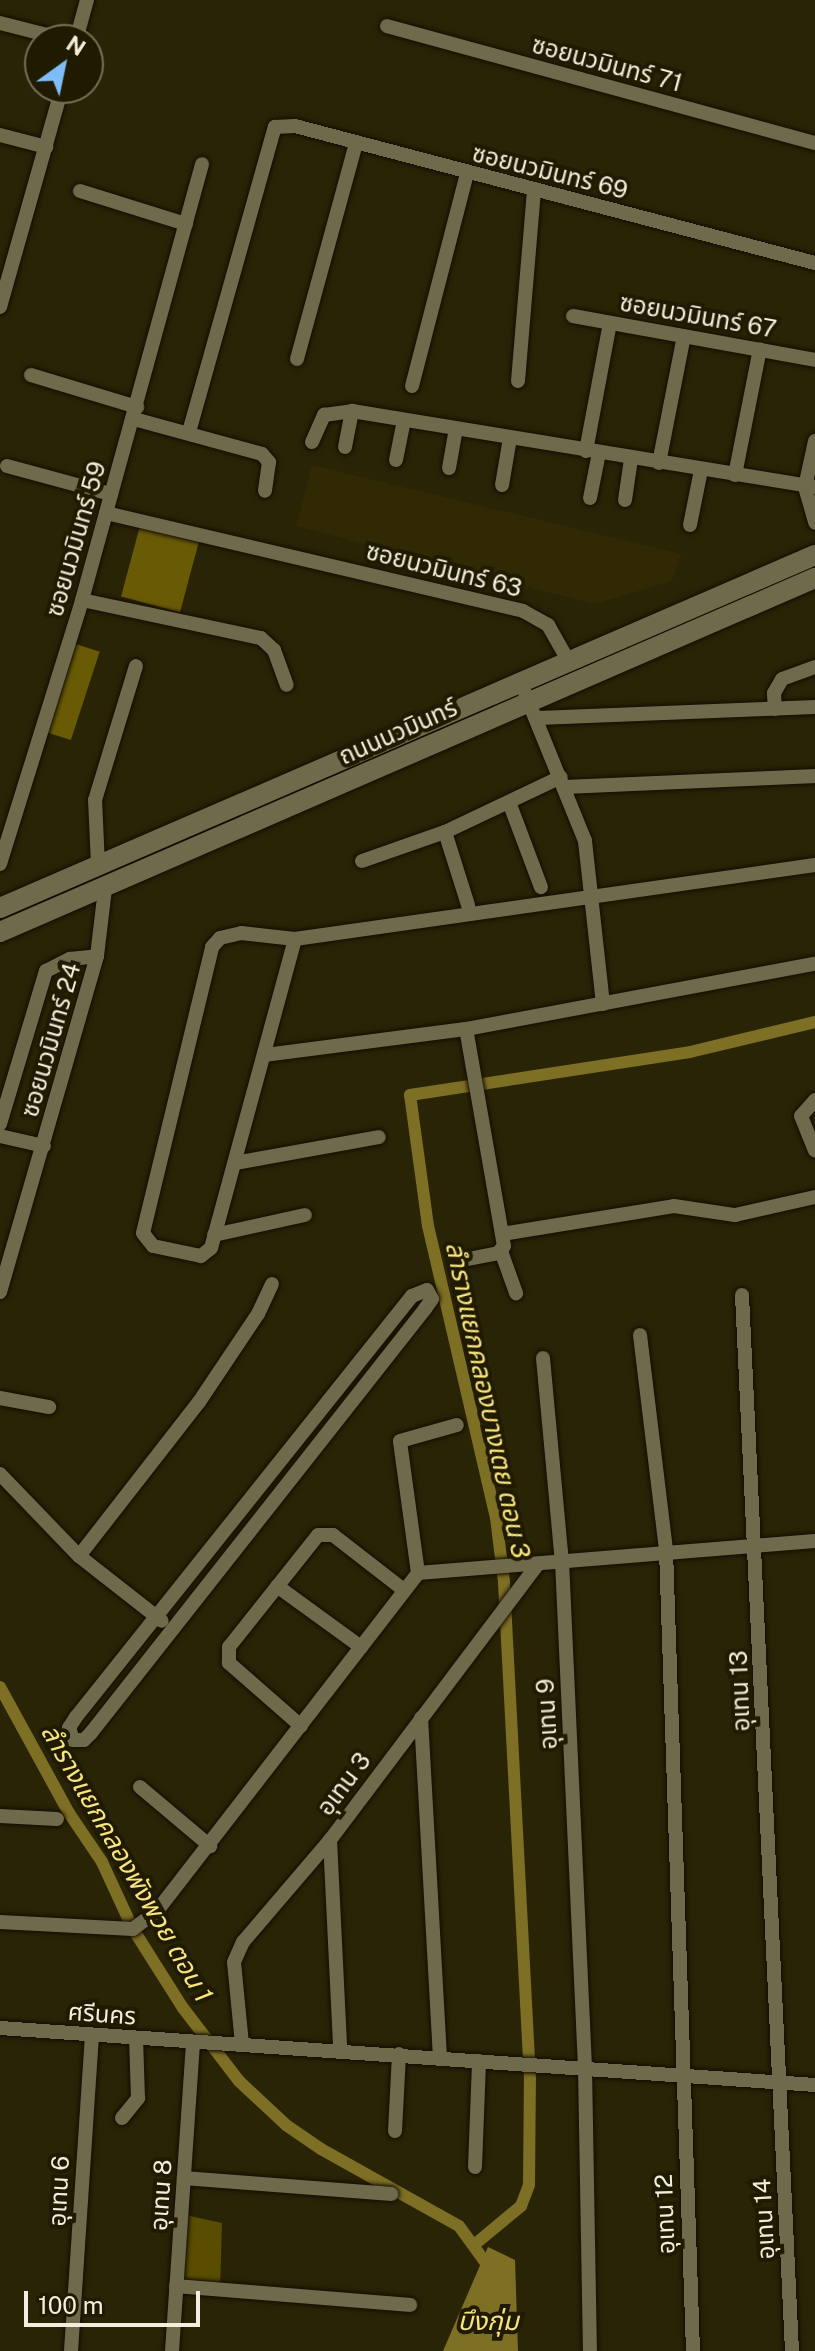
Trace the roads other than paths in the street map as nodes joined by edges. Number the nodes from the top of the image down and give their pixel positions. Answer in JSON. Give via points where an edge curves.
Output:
{"nodes":[{"id":1,"x":87,"y":0,"type":"edge"},
{"id":2,"x":80,"y":24,"type":"edge"},
{"id":3,"x":387,"y":26,"type":"dead end"},
{"id":4,"x":1,"y":27,"type":"edge"},
{"id":5,"x":24,"y":32,"type":"edge"},
{"id":6,"x":58,"y":104,"type":"edge"},
{"id":7,"x":0,"y":135,"type":"edge"},
{"id":8,"x":356,"y":143,"type":"junction"},
{"id":9,"x":815,"y":143,"type":"edge"},
{"id":10,"x":46,"y":147,"type":"junction"},
{"id":11,"x":202,"y":164,"type":"dead end"},
{"id":12,"x":467,"y":174,"type":"junction"},
{"id":13,"x":534,"y":189,"type":"junction"},
{"id":14,"x":80,"y":191,"type":"dead end"},
{"id":15,"x":186,"y":224,"type":"junction"},
{"id":16,"x":7,"y":260,"type":"edge"},
{"id":17,"x":815,"y":263,"type":"edge"},
{"id":18,"x":0,"y":307,"type":"edge"},
{"id":19,"x":573,"y":316,"type":"dead end"},
{"id":20,"x":610,"y":323,"type":"junction"},
{"id":21,"x":684,"y":336,"type":"junction"},
{"id":22,"x":760,"y":349,"type":"junction"},
{"id":23,"x":297,"y":359,"type":"dead end"},
{"id":24,"x":815,"y":360,"type":"edge"},
{"id":25,"x":31,"y":375,"type":"dead end"},
{"id":26,"x":518,"y":381,"type":"dead end"},
{"id":27,"x":412,"y":386,"type":"dead end"},
{"id":28,"x":352,"y":411,"type":"junction"},
{"id":29,"x":135,"y":413,"type":"junction"},
{"id":30,"x":404,"y":420,"type":"junction"},
{"id":31,"x":456,"y":429,"type":"junction"},
{"id":32,"x":189,"y":432,"type":"junction"},
{"id":33,"x":510,"y":438,"type":"junction"},
{"id":34,"x":815,"y":441,"type":"edge"},
{"id":35,"x":312,"y":442,"type":"dead end"},
{"id":36,"x":345,"y":447,"type":"dead end"},
{"id":37,"x":592,"y":452,"type":"junction"},
{"id":38,"x":631,"y":459,"type":"junction"},
{"id":39,"x":396,"y":460,"type":"dead end"},
{"id":40,"x":659,"y":463,"type":"junction"},
{"id":41,"x":7,"y":466,"type":"dead end"},
{"id":42,"x":449,"y":468,"type":"dead end"},
{"id":43,"x":701,"y":470,"type":"junction"},
{"id":44,"x":735,"y":475,"type":"junction"},
{"id":45,"x":502,"y":485,"type":"dead end"},
{"id":46,"x":810,"y":487,"type":"edge"},
{"id":47,"x":265,"y":491,"type":"dead end"},
{"id":48,"x":111,"y":494,"type":"junction"},
{"id":49,"x":590,"y":498,"type":"dead end"},
{"id":50,"x":625,"y":500,"type":"dead end"},
{"id":51,"x":106,"y":513,"type":"junction"},
{"id":52,"x":815,"y":523,"type":"edge"},
{"id":53,"x":690,"y":525,"type":"dead end"},
{"id":54,"x":815,"y":555,"type":"edge"},
{"id":55,"x":815,"y":578,"type":"edge"},
{"id":56,"x":82,"y":600,"type":"junction"},
{"id":57,"x":569,"y":662,"type":"junction"},
{"id":58,"x":136,"y":666,"type":"dead end"},
{"id":59,"x":815,"y":667,"type":"edge"},
{"id":60,"x":520,"y":682,"type":"junction"},
{"id":61,"x":287,"y":685,"type":"dead end"},
{"id":62,"x":815,"y":707,"type":"edge"},
{"id":63,"x":775,"y":709,"type":"junction"},
{"id":64,"x":534,"y":710,"type":"junction"},
{"id":65,"x":815,"y":776,"type":"edge"},
{"id":66,"x":563,"y":782,"type":"junction"},
{"id":67,"x":509,"y":802,"type":"junction"},
{"id":68,"x":445,"y":832,"type":"junction"},
{"id":69,"x":362,"y":861,"type":"dead end"},
{"id":70,"x":0,"y":864,"type":"edge"},
{"id":71,"x":98,"y":865,"type":"junction"},
{"id":72,"x":815,"y":865,"type":"edge"},
{"id":73,"x":541,"y":887,"type":"dead end"},
{"id":74,"x":105,"y":889,"type":"junction"},
{"id":75,"x":592,"y":894,"type":"junction"},
{"id":76,"x":468,"y":905,"type":"dead end"},
{"id":77,"x":0,"y":908,"type":"edge"},
{"id":78,"x":0,"y":932,"type":"edge"},
{"id":79,"x":295,"y":939,"type":"junction"},
{"id":80,"x":97,"y":956,"type":"junction"},
{"id":81,"x":815,"y":964,"type":"edge"},
{"id":82,"x":603,"y":1004,"type":"junction"},
{"id":83,"x":466,"y":1029,"type":"junction"},
{"id":84,"x":265,"y":1055,"type":"junction"},
{"id":85,"x":815,"y":1100,"type":"edge"},
{"id":86,"x":0,"y":1124,"type":"edge"},
{"id":87,"x":0,"y":1136,"type":"edge"},
{"id":88,"x":379,"y":1137,"type":"dead end"},
{"id":89,"x":44,"y":1146,"type":"junction"},
{"id":90,"x":815,"y":1150,"type":"edge"},
{"id":91,"x":235,"y":1163,"type":"junction"},
{"id":92,"x":815,"y":1197,"type":"edge"},
{"id":93,"x":305,"y":1215,"type":"dead end"},
{"id":94,"x":502,"y":1234,"type":"junction"},
{"id":95,"x":214,"y":1235,"type":"junction"},
{"id":96,"x":501,"y":1251,"type":"junction"},
{"id":97,"x":463,"y":1260,"type":"dead end"},
{"id":98,"x":272,"y":1284,"type":"dead end"},
{"id":99,"x":0,"y":1292,"type":"edge"},
{"id":100,"x":516,"y":1293,"type":"dead end"},
{"id":101,"x":742,"y":1295,"type":"dead end"},
{"id":102,"x":640,"y":1335,"type":"dead end"},
{"id":103,"x":543,"y":1358,"type":"dead end"},
{"id":104,"x":0,"y":1398,"type":"edge"},
{"id":105,"x":49,"y":1407,"type":"dead end"},
{"id":106,"x":457,"y":1425,"type":"dead end"},
{"id":107,"x":0,"y":1474,"type":"edge"},
{"id":108,"x":815,"y":1541,"type":"edge"},
{"id":109,"x":756,"y":1545,"type":"junction"},
{"id":110,"x":666,"y":1550,"type":"junction"},
{"id":111,"x":79,"y":1556,"type":"junction"},
{"id":112,"x":562,"y":1561,"type":"junction"},
{"id":113,"x":538,"y":1564,"type":"junction"},
{"id":114,"x":418,"y":1573,"type":"junction"},
{"id":115,"x":277,"y":1586,"type":"junction"},
{"id":116,"x":404,"y":1590,"type":"junction"},
{"id":117,"x":155,"y":1616,"type":"junction"},
{"id":118,"x":172,"y":1628,"type":"junction"},
{"id":119,"x":361,"y":1647,"type":"junction"},
{"id":120,"x":421,"y":1718,"type":"junction"},
{"id":121,"x":301,"y":1726,"type":"junction"},
{"id":122,"x":140,"y":1787,"type":"dead end"},
{"id":123,"x":0,"y":1816,"type":"edge"},
{"id":124,"x":57,"y":1819,"type":"dead end"},
{"id":125,"x":330,"y":1840,"type":"junction"},
{"id":126,"x":210,"y":1846,"type":"junction"},
{"id":127,"x":0,"y":1922,"type":"edge"},
{"id":128,"x":0,"y":2028,"type":"edge"},
{"id":129,"x":92,"y":2035,"type":"junction"},
{"id":130,"x":136,"y":2038,"type":"junction"},
{"id":131,"x":197,"y":2042,"type":"junction"},
{"id":132,"x":240,"y":2044,"type":"junction"},
{"id":133,"x":340,"y":2048,"type":"junction"},
{"id":134,"x":399,"y":2054,"type":"junction"},
{"id":135,"x":440,"y":2058,"type":"junction"},
{"id":136,"x":479,"y":2061,"type":"junction"},
{"id":137,"x":585,"y":2068,"type":"junction"},
{"id":138,"x":681,"y":2076,"type":"junction"},
{"id":139,"x":779,"y":2085,"type":"junction"},
{"id":140,"x":815,"y":2085,"type":"edge"},
{"id":141,"x":122,"y":2118,"type":"dead end"},
{"id":142,"x":395,"y":2131,"type":"dead end"},
{"id":143,"x":475,"y":2167,"type":"dead end"},
{"id":144,"x":184,"y":2178,"type":"junction"},
{"id":145,"x":391,"y":2194,"type":"dead end"},
{"id":146,"x":176,"y":2286,"type":"junction"},
{"id":147,"x":410,"y":2305,"type":"dead end"},
{"id":148,"x":71,"y":2351,"type":"edge"},
{"id":149,"x":172,"y":2351,"type":"edge"},
{"id":150,"x":590,"y":2351,"type":"edge"},
{"id":151,"x":693,"y":2351,"type":"edge"},
{"id":152,"x":792,"y":2351,"type":"edge"}],
"edges":[{"from":1,"to":2,"type":"street"},
{"from":3,"to":9,"type":"street","name":"ซอยนวมินทร์ 71"},
{"from":4,"to":5,"type":"street"},
{"from":6,"to":10,"type":"street"},
{"from":7,"to":10,"type":"street"},
{"from":8,"to":12,"type":"street","name":"ซอยนวมินทร์ 69"},
{"from":8,"to":23,"type":"street"},
{"from":8,"to":32,"type":"street","name":"ซอยนวมินทร์ 69","via":[[295,126],[275,127]]},
{"from":10,"to":16,"type":"street"},
{"from":11,"to":15,"type":"street","name":"ซอยนวมินทร์ 59"},
{"from":12,"to":13,"type":"street","name":"ซอยนวมินทร์ 69"},
{"from":12,"to":27,"type":"street"},
{"from":13,"to":17,"type":"street","name":"ซอยนวมินทร์ 69"},
{"from":13,"to":26,"type":"street"},
{"from":14,"to":15,"type":"street"},
{"from":15,"to":29,"type":"street","name":"ซอยนวมินทร์ 59"},
{"from":16,"to":18,"type":"street"},
{"from":19,"to":20,"type":"street","name":"ซอยนวมินทร์ 67"},
{"from":20,"to":21,"type":"street","name":"ซอยนวมินทร์ 67"},
{"from":20,"to":37,"type":"street"},
{"from":21,"to":22,"type":"street","name":"ซอยนวมินทร์ 67"},
{"from":21,"to":40,"type":"street"},
{"from":22,"to":24,"type":"street","name":"ซอยนวมินทร์ 67"},
{"from":22,"to":44,"type":"street"},
{"from":25,"to":29,"type":"street"},
{"from":28,"to":30,"type":"street"},
{"from":28,"to":35,"type":"street","via":[[324,415]]},
{"from":28,"to":36,"type":"street"},
{"from":29,"to":32,"type":"street"},
{"from":29,"to":48,"type":"street","name":"ซอยนวมินทร์ 59"},
{"from":30,"to":31,"type":"street"},
{"from":30,"to":39,"type":"street"},
{"from":31,"to":33,"type":"street"},
{"from":31,"to":42,"type":"street"},
{"from":32,"to":47,"type":"street","via":[[262,454],[269,462]]},
{"from":33,"to":37,"type":"street"},
{"from":33,"to":45,"type":"street"},
{"from":34,"to":46,"type":"street"},
{"from":37,"to":38,"type":"street"},
{"from":37,"to":49,"type":"street"},
{"from":38,"to":40,"type":"street"},
{"from":38,"to":50,"type":"street"},
{"from":40,"to":43,"type":"street"},
{"from":41,"to":48,"type":"street"},
{"from":43,"to":44,"type":"street"},
{"from":43,"to":53,"type":"street"},
{"from":44,"to":46,"type":"street"},
{"from":46,"to":52,"type":"street"},
{"from":48,"to":51,"type":"street","name":"ซอยนวมินทร์ 59"},
{"from":51,"to":56,"type":"street","name":"ซอยนวมินทร์ 59"},
{"from":51,"to":57,"type":"street","name":"ซอยนวมินทร์ 63","via":[[534,615],[548,625]]},
{"from":54,"to":57,"type":"main road","name":"ถนนนวมินทร์"},
{"from":55,"to":64,"type":"main road","name":"ถนนนวมินทร์"},
{"from":56,"to":61,"type":"street","via":[[261,638],[274,650]]},
{"from":56,"to":70,"type":"street","name":"ซอยนวมินทร์ 59"},
{"from":57,"to":60,"type":"main road","name":"ถนนนวมินทร์"},
{"from":58,"to":71,"type":"street","via":[[95,800]]},
{"from":59,"to":63,"type":"street","via":[[782,679],[774,693]]},
{"from":60,"to":64,"type":"street"},
{"from":60,"to":71,"type":"main road","name":"ถนนนวมินทร์"},
{"from":62,"to":63,"type":"street"},
{"from":63,"to":64,"type":"street"},
{"from":64,"to":66,"type":"street"},
{"from":64,"to":74,"type":"main road","name":"ถนนนวมินทร์"},
{"from":65,"to":66,"type":"street"},
{"from":66,"to":67,"type":"street"},
{"from":66,"to":75,"type":"street","via":[[585,841]]},
{"from":67,"to":68,"type":"street"},
{"from":67,"to":73,"type":"street"},
{"from":68,"to":69,"type":"street"},
{"from":68,"to":76,"type":"street"},
{"from":71,"to":74,"type":"main road"},
{"from":71,"to":77,"type":"main road","name":"ถนนนวมินทร์"},
{"from":72,"to":75,"type":"street"},
{"from":74,"to":78,"type":"main road","name":"ถนนนวมินทร์"},
{"from":74,"to":80,"type":"street","name":"ซอยนวมินทร์ 24"},
{"from":75,"to":79,"type":"street"},
{"from":75,"to":82,"type":"street"},
{"from":79,"to":84,"type":"street"},
{"from":79,"to":95,"type":"street","via":[[229,933],[212,947],[143,1233],[153,1246],[201,1256],[211,1248]]},
{"from":80,"to":86,"type":"street","via":[[70,959],[46,971]]},
{"from":80,"to":89,"type":"street","name":"ซอยนวมินทร์ 24"},
{"from":81,"to":82,"type":"street"},
{"from":82,"to":83,"type":"street"},
{"from":83,"to":84,"type":"street"},
{"from":83,"to":94,"type":"street"},
{"from":84,"to":91,"type":"street"},
{"from":85,"to":90,"type":"street","via":[[801,1116]]},
{"from":87,"to":89,"type":"street"},
{"from":88,"to":91,"type":"street"},
{"from":89,"to":99,"type":"street","name":"ซอยนวมินทร์ 24"},
{"from":91,"to":95,"type":"street"},
{"from":92,"to":94,"type":"street","via":[[735,1215],[674,1206]]},
{"from":93,"to":95,"type":"street"},
{"from":94,"to":96,"type":"street"},
{"from":96,"to":97,"type":"street"},
{"from":96,"to":100,"type":"street"},
{"from":98,"to":111,"type":"street","via":[[199,1402]]},
{"from":101,"to":109,"type":"street","name":"อุเทน 13"},
{"from":102,"to":110,"type":"street","name":"อุเทน 12"},
{"from":103,"to":112,"type":"street","name":"อุเทน 9"},
{"from":104,"to":105,"type":"street"},
{"from":106,"to":114,"type":"street","via":[[400,1441]]},
{"from":107,"to":111,"type":"street"},
{"from":108,"to":109,"type":"street"},
{"from":109,"to":110,"type":"street"},
{"from":109,"to":139,"type":"street","name":"อุเทน 13"},
{"from":110,"to":112,"type":"street"},
{"from":110,"to":138,"type":"street","name":"อุเทน 12"},
{"from":111,"to":117,"type":"street"},
{"from":112,"to":113,"type":"street"},
{"from":112,"to":137,"type":"street","name":"อุเทน 9"},
{"from":113,"to":114,"type":"street"},
{"from":113,"to":120,"type":"street","name":"อุเทน 3"},
{"from":114,"to":116,"type":"street"},
{"from":115,"to":116,"type":"street","via":[[312,1538],[326,1533]]},
{"from":115,"to":119,"type":"street"},
{"from":115,"to":121,"type":"street","via":[[226,1656]]},
{"from":116,"to":119,"type":"street"},
{"from":117,"to":118,"type":"street"},
{"from":117,"to":118,"type":"street","via":[[69,1728],[73,1740],[91,1733]]},
{"from":117,"to":118,"type":"street","via":[[412,1296],[427,1290],[432,1299],[425,1309]]},
{"from":119,"to":121,"type":"street"},
{"from":120,"to":125,"type":"street","name":"อุเทน 3"},
{"from":120,"to":135,"type":"street"},
{"from":121,"to":126,"type":"street"},
{"from":122,"to":126,"type":"street"},
{"from":123,"to":124,"type":"street"},
{"from":125,"to":132,"type":"street","name":"อุเทน 3","via":[[259,1920],[234,1962]]},
{"from":125,"to":133,"type":"street"},
{"from":126,"to":127,"type":"street","via":[[155,1913],[136,1927]]},
{"from":128,"to":129,"type":"street","name":"ศรีนคร"},
{"from":129,"to":130,"type":"street","name":"ศรีนคร"},
{"from":129,"to":148,"type":"street","name":"อุเทน 6"},
{"from":130,"to":131,"type":"street","name":"ศรีนคร"},
{"from":130,"to":141,"type":"street","via":[[138,2098]]},
{"from":131,"to":132,"type":"street","name":"ศรีนคร"},
{"from":131,"to":144,"type":"street","name":"อุเทน 8"},
{"from":132,"to":133,"type":"street","name":"ศรีนคร"},
{"from":133,"to":134,"type":"street","name":"ศรีนคร"},
{"from":134,"to":135,"type":"street","name":"ศรีนคร"},
{"from":134,"to":142,"type":"street"},
{"from":135,"to":136,"type":"street","name":"ศรีนคร"},
{"from":136,"to":137,"type":"street","name":"ศรีนคร"},
{"from":136,"to":143,"type":"street"},
{"from":137,"to":138,"type":"street","name":"ศรีนคร"},
{"from":137,"to":150,"type":"street","name":"อุเทน 9"},
{"from":138,"to":139,"type":"street","name":"ศรีนคร"},
{"from":138,"to":151,"type":"street","name":"อุเทน 12"},
{"from":139,"to":140,"type":"street","name":"ศรีนคร"},
{"from":139,"to":152,"type":"street","name":"อุเทน 14"},
{"from":144,"to":145,"type":"street"},
{"from":144,"to":146,"type":"street","name":"อุเทน 8"},
{"from":146,"to":147,"type":"street"},
{"from":146,"to":149,"type":"street","name":"อุเทน 8"}]}
